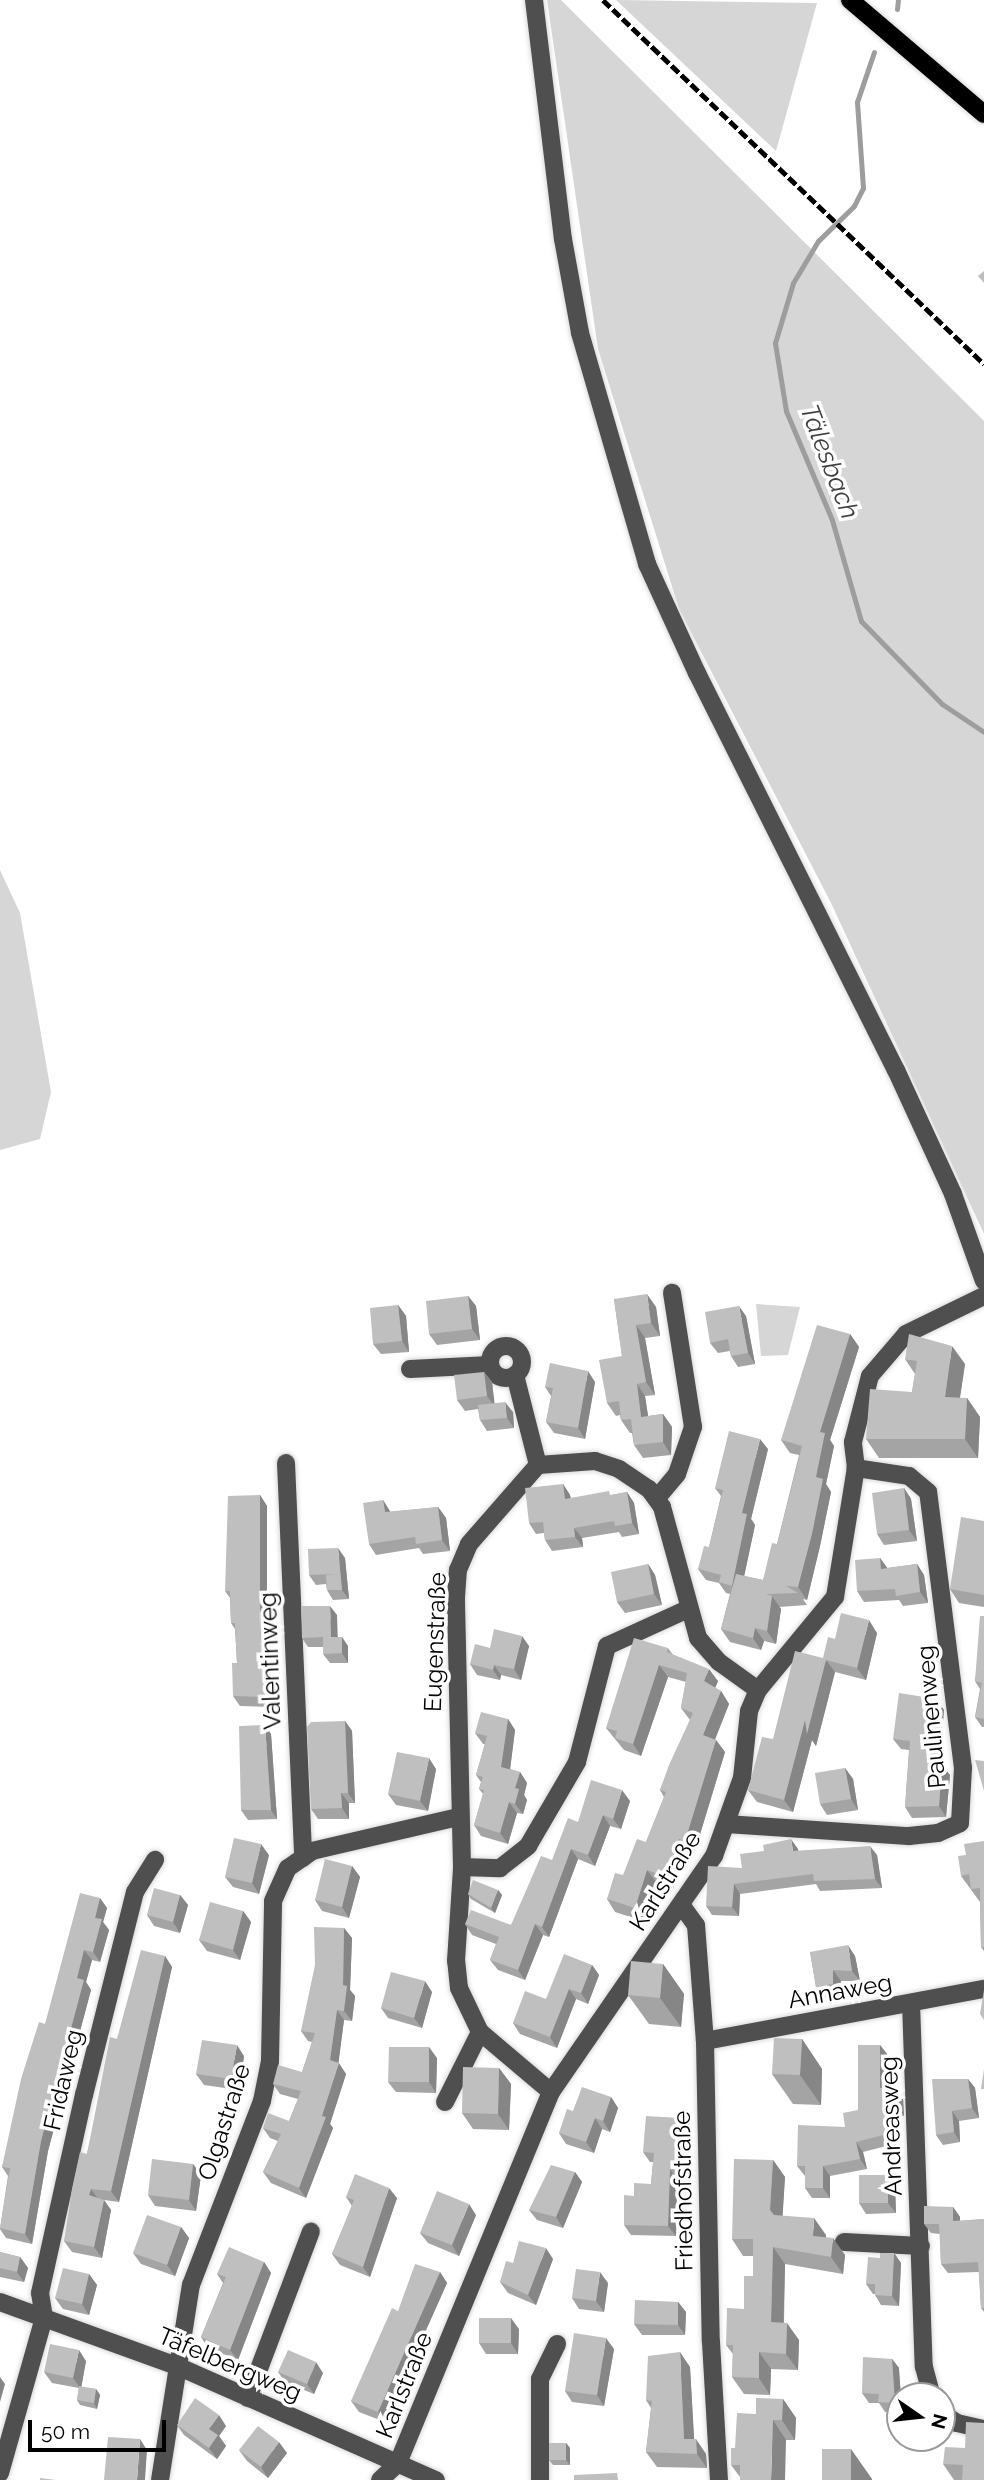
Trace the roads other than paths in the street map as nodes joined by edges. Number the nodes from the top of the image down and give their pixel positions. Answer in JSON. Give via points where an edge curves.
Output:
{"nodes":[{"id":1,"x":534,"y":0,"type":"edge"},
{"id":2,"x":850,"y":0,"type":"edge"},
{"id":3,"x":984,"y":114,"type":"edge"},
{"id":4,"x":984,"y":1281,"type":"edge"},
{"id":5,"x":672,"y":1293,"type":"dead end"},
{"id":6,"x":984,"y":1296,"type":"edge"},
{"id":7,"x":490,"y":1365,"type":"junction"},
{"id":8,"x":410,"y":1369,"type":"dead end"},
{"id":9,"x":515,"y":1375,"type":"junction"},
{"id":10,"x":286,"y":1463,"type":"dead end"},
{"id":11,"x":538,"y":1465,"type":"junction"},
{"id":12,"x":856,"y":1468,"type":"junction"},
{"id":13,"x":657,"y":1498,"type":"junction"},
{"id":14,"x":688,"y":1609,"type":"junction"},
{"id":15,"x":758,"y":1690,"type":"junction"},
{"id":16,"x":458,"y":1817,"type":"junction"},
{"id":17,"x":726,"y":1824,"type":"junction"},
{"id":18,"x":303,"y":1858,"type":"junction"},
{"id":19,"x":155,"y":1860,"type":"dead end"},
{"id":20,"x":462,"y":1867,"type":"junction"},
{"id":21,"x":682,"y":1906,"type":"junction"},
{"id":22,"x":984,"y":1989,"type":"edge"},
{"id":23,"x":911,"y":2004,"type":"junction"},
{"id":24,"x":480,"y":2032,"type":"junction"},
{"id":25,"x":705,"y":2041,"type":"junction"},
{"id":26,"x":551,"y":2092,"type":"junction"},
{"id":27,"x":445,"y":2102,"type":"dead end"},
{"id":28,"x":311,"y":2231,"type":"dead end"},
{"id":29,"x":844,"y":2242,"type":"dead end"},
{"id":30,"x":920,"y":2246,"type":"junction"},
{"id":31,"x":0,"y":2302,"type":"edge"},
{"id":32,"x":44,"y":2318,"type":"junction"},
{"id":33,"x":557,"y":2344,"type":"dead end"},
{"id":34,"x":177,"y":2366,"type":"junction"},
{"id":35,"x":928,"y":2382,"type":"edge"},
{"id":36,"x":248,"y":2398,"type":"junction"},
{"id":37,"x":956,"y":2422,"type":"edge"},
{"id":38,"x":984,"y":2429,"type":"edge"},
{"id":39,"x":398,"y":2463,"type":"junction"},
{"id":40,"x":0,"y":2473,"type":"edge"},
{"id":41,"x":160,"y":2480,"type":"edge"},
{"id":42,"x":380,"y":2480,"type":"edge"},
{"id":43,"x":436,"y":2480,"type":"edge"},
{"id":44,"x":540,"y":2480,"type":"edge"},
{"id":45,"x":719,"y":2480,"type":"edge"}],
"edges":[{"from":1,"to":4,"type":"street","via":[[573,332],[647,564],[953,1194]]},
{"from":2,"to":3,"type":"main road"},
{"from":5,"to":13,"type":"street","via":[[693,1427],[677,1474]]},
{"from":6,"to":12,"type":"street","name":"Karlstraße","via":[[906,1334],[870,1376],[853,1442]]},
{"from":7,"to":8,"type":"street"},
{"from":7,"to":9,"type":"street","via":[[500,1377]]},
{"from":7,"to":9,"type":"street","via":[[495,1350],[514,1348],[522,1361]]},
{"from":9,"to":11,"type":"street"},
{"from":10,"to":18,"type":"street","name":"Valentinweg"},
{"from":11,"to":13,"type":"street","via":[[595,1461],[619,1469]]},
{"from":11,"to":16,"type":"street","name":"Eugenstraße","via":[[469,1544],[458,1570]]},
{"from":12,"to":15,"type":"street","name":"Karlstraße","via":[[835,1597]]},
{"from":12,"to":17,"type":"street","name":"Paulinenweg","via":[[909,1476],[928,1492],[963,1768],[960,1823],[938,1833],[909,1836]]},
{"from":13,"to":14,"type":"street"},
{"from":14,"to":15,"type":"street","via":[[698,1637],[719,1662]]},
{"from":14,"to":20,"type":"street","via":[[607,1646],[577,1762],[528,1846],[500,1868]]},
{"from":15,"to":17,"type":"street","name":"Karlstraße","via":[[749,1711],[743,1778]]},
{"from":16,"to":18,"type":"street","name":"Olgastraße","via":[[312,1851]]},
{"from":16,"to":20,"type":"street","name":"Eugenstraße"},
{"from":17,"to":21,"type":"street","name":"Karlstraße","via":[[714,1856]]},
{"from":18,"to":34,"type":"street","name":"Olgastraße","via":[[288,1868],[273,1901],[270,2061],[253,2126],[191,2285]]},
{"from":19,"to":32,"type":"street","name":"Fridaweg","via":[[135,1892],[84,2095],[40,2293]]},
{"from":20,"to":24,"type":"street","name":"Eugenstraße","via":[[456,1961],[459,1988]]},
{"from":21,"to":25,"type":"street","name":"Friedhofstraße","via":[[696,1925]]},
{"from":21,"to":26,"type":"street","name":"Karlstraße"},
{"from":22,"to":23,"type":"street","name":"Annaweg"},
{"from":23,"to":25,"type":"street","name":"Annaweg"},
{"from":23,"to":30,"type":"street","name":"Andreasweg"},
{"from":24,"to":26,"type":"street","name":"Eugenstraße"},
{"from":24,"to":27,"type":"street"},
{"from":25,"to":45,"type":"street","name":"Friedhofstraße","via":[[711,2342]]},
{"from":26,"to":39,"type":"street","name":"Karlstraße"},
{"from":28,"to":36,"type":"street"},
{"from":29,"to":30,"type":"street"},
{"from":30,"to":35,"type":"street","name":"Andreasweg"},
{"from":31,"to":32,"type":"street","name":"Täfelbergweg"},
{"from":32,"to":34,"type":"street","name":"Täfelbergweg"},
{"from":32,"to":40,"type":"street","name":"Fridaweg"},
{"from":33,"to":44,"type":"street","via":[[540,2379]]},
{"from":34,"to":36,"type":"street","name":"Täfelbergweg"},
{"from":34,"to":41,"type":"street","name":"Olgastraße"},
{"from":36,"to":39,"type":"street","name":"Täfelbergweg"},
{"from":37,"to":38,"type":"street"},
{"from":39,"to":42,"type":"street","name":"Karlstraße"},
{"from":39,"to":43,"type":"street","name":"Täfelbergweg"}]}
